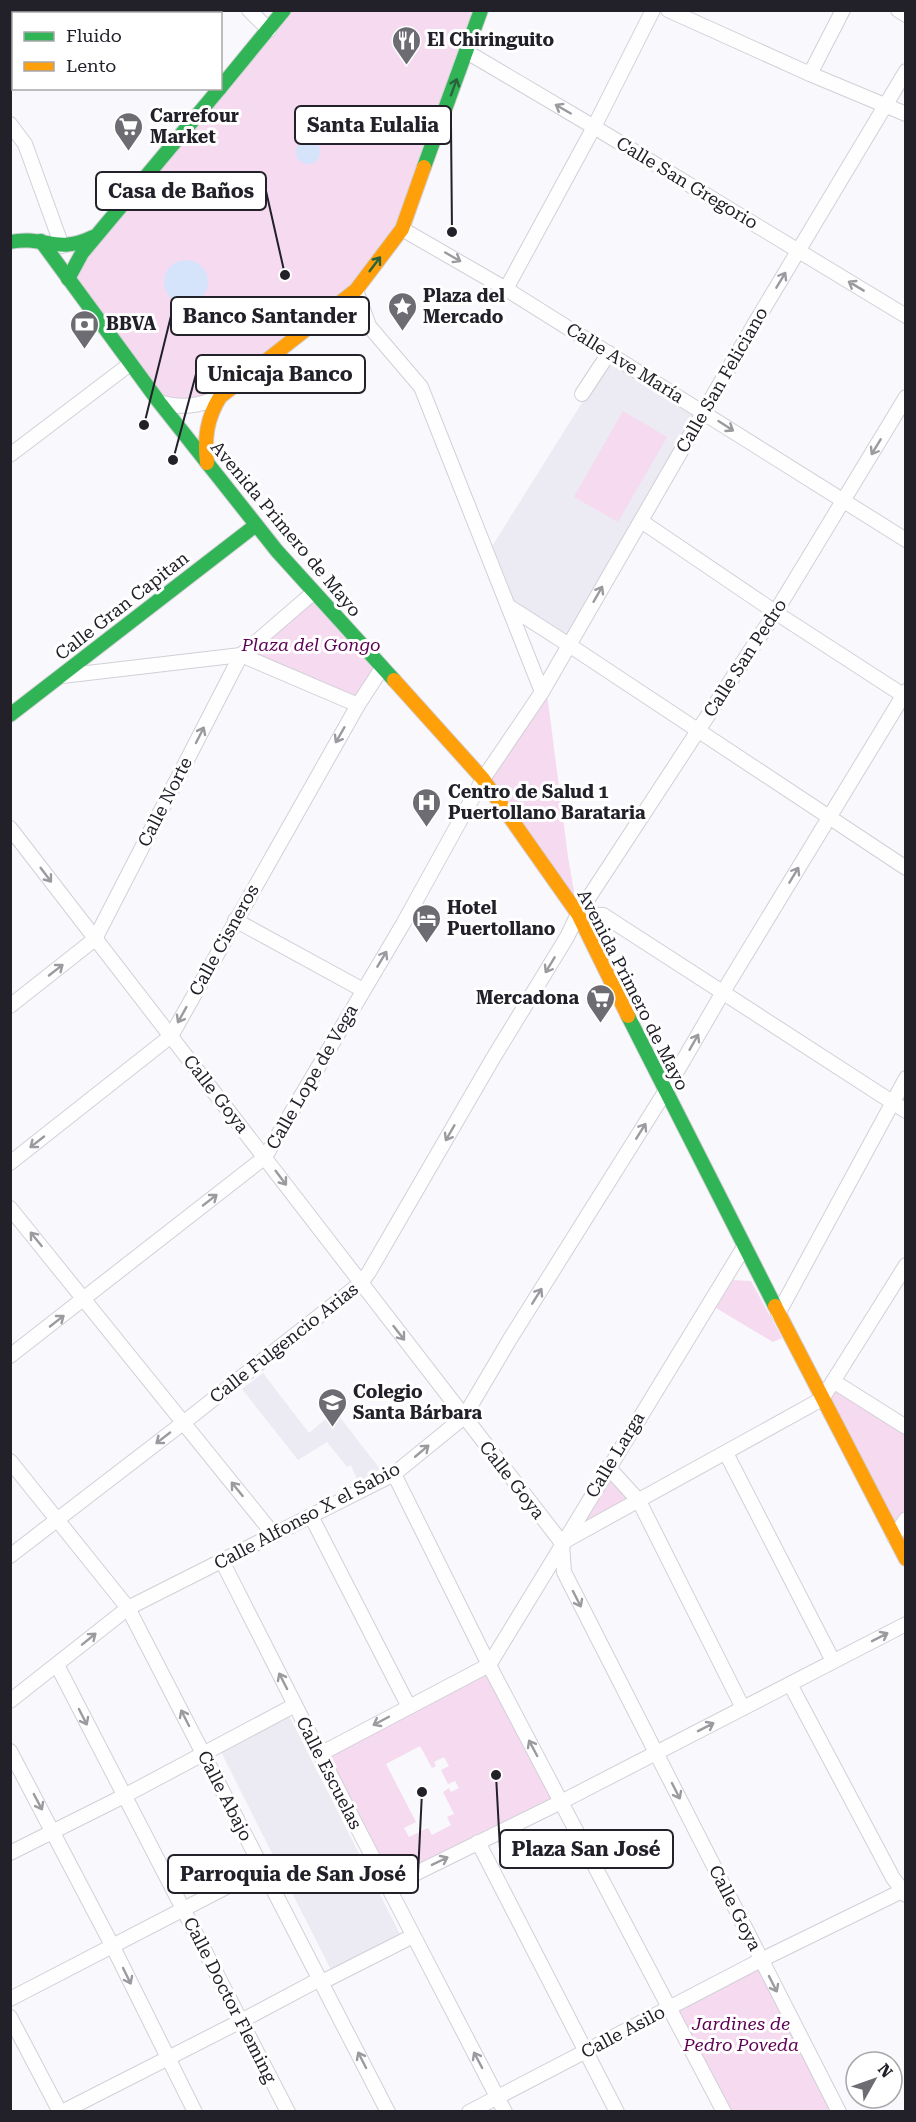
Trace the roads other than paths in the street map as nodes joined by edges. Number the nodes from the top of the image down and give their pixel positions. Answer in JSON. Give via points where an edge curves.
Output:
{"nodes":[{"id":1,"x":249,"y":10,"type":"edge"},
{"id":2,"x":285,"y":10,"type":"edge"},
{"id":3,"x":481,"y":10,"type":"edge"},
{"id":4,"x":653,"y":10,"type":"edge"},
{"id":5,"x":668,"y":10,"type":"edge"},
{"id":6,"x":843,"y":10,"type":"edge"},
{"id":7,"x":898,"y":10,"type":"edge"},
{"id":8,"x":906,"y":15,"type":"edge"},
{"id":9,"x":269,"y":30,"type":"junction"},
{"id":10,"x":467,"y":52,"type":"junction"},
{"id":11,"x":906,"y":71,"type":"edge"},
{"id":12,"x":810,"y":75,"type":"junction"},
{"id":13,"x":222,"y":86,"type":"edge"},
{"id":14,"x":218,"y":90,"type":"edge"},
{"id":15,"x":886,"y":105,"type":"junction"},
{"id":16,"x":906,"y":114,"type":"edge"},
{"id":17,"x":10,"y":124,"type":"edge"},
{"id":18,"x":594,"y":127,"type":"junction"},
{"id":19,"x":402,"y":229,"type":"junction"},
{"id":20,"x":98,"y":235,"type":"junction"},
{"id":21,"x":41,"y":241,"type":"junction"},
{"id":22,"x":10,"y":242,"type":"edge"},
{"id":23,"x":62,"y":246,"type":"junction"},
{"id":24,"x":798,"y":251,"type":"junction"},
{"id":25,"x":68,"y":279,"type":"junction"},
{"id":26,"x":506,"y":289,"type":"junction"},
{"id":27,"x":356,"y":290,"type":"junction"},
{"id":28,"x":906,"y":316,"type":"edge"},
{"id":29,"x":609,"y":353,"type":"junction"},
{"id":30,"x":130,"y":364,"type":"junction"},
{"id":31,"x":582,"y":394,"type":"dead end"},
{"id":32,"x":220,"y":397,"type":"junction"},
{"id":33,"x":906,"y":397,"type":"edge"},
{"id":34,"x":159,"y":402,"type":"junction"},
{"id":35,"x":704,"y":412,"type":"junction"},
{"id":36,"x":10,"y":455,"type":"edge"},
{"id":37,"x":208,"y":465,"type":"junction"},
{"id":38,"x":844,"y":501,"type":"junction"},
{"id":39,"x":640,"y":521,"type":"junction"},
{"id":40,"x":256,"y":525,"type":"junction"},
{"id":41,"x":906,"y":540,"type":"edge"},
{"id":42,"x":314,"y":592,"type":"junction"},
{"id":43,"x":508,"y":606,"type":"junction"},
{"id":44,"x":775,"y":613,"type":"junction"},
{"id":45,"x":569,"y":645,"type":"junction"},
{"id":46,"x":241,"y":655,"type":"junction"},
{"id":47,"x":382,"y":668,"type":"junction"},
{"id":48,"x":62,"y":676,"type":"junction"},
{"id":49,"x":542,"y":692,"type":"junction"},
{"id":50,"x":905,"y":695,"type":"edge"},
{"id":51,"x":358,"y":705,"type":"junction"},
{"id":52,"x":10,"y":715,"type":"edge"},
{"id":53,"x":698,"y":731,"type":"junction"},
{"id":54,"x":483,"y":779,"type":"junction"},
{"id":55,"x":829,"y":818,"type":"junction"},
{"id":56,"x":10,"y":828,"type":"edge"},
{"id":57,"x":906,"y":868,"type":"edge"},
{"id":58,"x":578,"y":914,"type":"junction"},
{"id":59,"x":235,"y":920,"type":"junction"},
{"id":60,"x":95,"y":939,"type":"junction"},
{"id":61,"x":363,"y":990,"type":"junction"},
{"id":62,"x":723,"y":992,"type":"junction"},
{"id":63,"x":10,"y":1006,"type":"edge"},
{"id":64,"x":171,"y":1036,"type":"junction"},
{"id":65,"x":906,"y":1078,"type":"edge"},
{"id":66,"x":664,"y":1092,"type":"junction"},
{"id":67,"x":892,"y":1102,"type":"junction"},
{"id":68,"x":906,"y":1111,"type":"edge"},
{"id":69,"x":265,"y":1157,"type":"junction"},
{"id":70,"x":10,"y":1162,"type":"edge"},
{"id":71,"x":10,"y":1208,"type":"edge"},
{"id":72,"x":744,"y":1246,"type":"junction"},
{"id":73,"x":906,"y":1265,"type":"edge"},
{"id":74,"x":361,"y":1283,"type":"junction"},
{"id":75,"x":84,"y":1299,"type":"junction"},
{"id":76,"x":778,"y":1314,"type":"junction"},
{"id":77,"x":10,"y":1356,"type":"edge"},
{"id":78,"x":836,"y":1377,"type":"junction"},
{"id":79,"x":822,"y":1400,"type":"junction"},
{"id":80,"x":464,"y":1417,"type":"junction"},
{"id":81,"x":183,"y":1423,"type":"junction"},
{"id":82,"x":906,"y":1427,"type":"edge"},
{"id":83,"x":726,"y":1454,"type":"junction"},
{"id":84,"x":10,"y":1461,"type":"edge"},
{"id":85,"x":608,"y":1467,"type":"junction"},
{"id":86,"x":394,"y":1474,"type":"junction"},
{"id":87,"x":639,"y":1501,"type":"junction"},
{"id":88,"x":311,"y":1516,"type":"junction"},
{"id":89,"x":906,"y":1519,"type":"edge"},
{"id":90,"x":58,"y":1520,"type":"junction"},
{"id":91,"x":273,"y":1535,"type":"junction"},
{"id":92,"x":894,"y":1537,"type":"junction"},
{"id":93,"x":562,"y":1543,"type":"junction"},
{"id":94,"x":10,"y":1556,"type":"edge"},
{"id":95,"x":906,"y":1559,"type":"edge"},
{"id":96,"x":222,"y":1561,"type":"junction"},
{"id":97,"x":128,"y":1608,"type":"junction"},
{"id":98,"x":906,"y":1624,"type":"edge"},
{"id":99,"x":833,"y":1661,"type":"junction"},
{"id":100,"x":57,"y":1665,"type":"junction"},
{"id":101,"x":489,"y":1665,"type":"junction"},
{"id":102,"x":790,"y":1684,"type":"junction"},
{"id":103,"x":10,"y":1701,"type":"edge"},
{"id":104,"x":295,"y":1705,"type":"junction"},
{"id":105,"x":409,"y":1707,"type":"junction"},
{"id":106,"x":743,"y":1708,"type":"junction"},
{"id":107,"x":10,"y":1751,"type":"edge"},
{"id":108,"x":203,"y":1753,"type":"junction"},
{"id":109,"x":656,"y":1753,"type":"junction"},
{"id":110,"x":320,"y":1754,"type":"junction"},
{"id":111,"x":124,"y":1796,"type":"junction"},
{"id":112,"x":561,"y":1802,"type":"junction"},
{"id":113,"x":53,"y":1831,"type":"junction"},
{"id":114,"x":478,"y":1842,"type":"junction"},
{"id":115,"x":10,"y":1853,"type":"edge"},
{"id":116,"x":263,"y":1868,"type":"junction"},
{"id":117,"x":387,"y":1887,"type":"junction"},
{"id":118,"x":905,"y":1891,"type":"edge"},
{"id":119,"x":183,"y":1910,"type":"junction"},
{"id":120,"x":413,"y":1936,"type":"junction"},
{"id":121,"x":113,"y":1947,"type":"junction"},
{"id":122,"x":761,"y":1960,"type":"junction"},
{"id":123,"x":321,"y":1981,"type":"junction"},
{"id":124,"x":10,"y":1999,"type":"edge"},
{"id":125,"x":669,"y":2008,"type":"junction"},
{"id":126,"x":10,"y":2016,"type":"edge"},
{"id":127,"x":241,"y":2021,"type":"junction"},
{"id":128,"x":586,"y":2051,"type":"junction"},
{"id":129,"x":168,"y":2058,"type":"junction"},
{"id":130,"x":498,"y":2097,"type":"junction"},
{"id":131,"x":61,"y":2112,"type":"edge"},
{"id":132,"x":195,"y":2112,"type":"edge"},
{"id":133,"x":288,"y":2112,"type":"edge"},
{"id":134,"x":388,"y":2112,"type":"edge"},
{"id":135,"x":469,"y":2112,"type":"edge"},
{"id":136,"x":505,"y":2112,"type":"edge"},
{"id":137,"x":617,"y":2112,"type":"edge"},
{"id":138,"x":724,"y":2112,"type":"edge"},
{"id":139,"x":839,"y":2112,"type":"edge"}],
"edges":[{"from":1,"to":9,"type":"street"},
{"from":2,"to":9,"type":"street"},
{"from":3,"to":10,"type":"street"},
{"from":4,"to":18,"type":"street"},
{"from":5,"to":12,"type":"street"},
{"from":6,"to":12,"type":"street"},
{"from":7,"to":8,"type":"street"},
{"from":9,"to":13,"type":"street"},
{"from":18,"to":10,"type":"street","name":"Calle San Gregorio","one_way":true},
{"from":19,"to":10,"type":"street","one_way":true},
{"from":11,"to":15,"type":"street","name":"Calle San Feliciano"},
{"from":12,"to":15,"type":"street"},
{"from":14,"to":20,"type":"street"},
{"from":15,"to":16,"type":"street"},
{"from":15,"to":24,"type":"street","name":"Calle San Feliciano"},
{"from":17,"to":23,"type":"street","via":[[25,144]]},
{"from":18,"to":24,"type":"street","name":"Calle San Gregorio"},
{"from":18,"to":26,"type":"street"},
{"from":19,"to":26,"type":"street","name":"Calle Ave María","one_way":true},
{"from":27,"to":19,"type":"street","one_way":true},
{"from":20,"to":23,"type":"street"},
{"from":20,"to":25,"type":"street","via":[[75,263]]},
{"from":21,"to":22,"type":"street"},
{"from":21,"to":23,"type":"street"},
{"from":21,"to":25,"type":"street","name":"Avenida Primero de Mayo"},
{"from":28,"to":24,"type":"street","name":"Calle San Gregorio","one_way":true},
{"from":35,"to":24,"type":"street","name":"Calle San Feliciano","one_way":true},
{"from":25,"to":30,"type":"street","name":"Avenida Primero de Mayo"},
{"from":26,"to":29,"type":"street","name":"Calle Ave María"},
{"from":27,"to":32,"type":"street"},
{"from":27,"to":43,"type":"street","via":[[369,326],[421,387]]},
{"from":29,"to":31,"type":"street"},
{"from":29,"to":35,"type":"street","name":"Calle Ave María"},
{"from":30,"to":34,"type":"street","name":"Avenida Primero de Mayo"},
{"from":30,"to":36,"type":"street"},
{"from":32,"to":34,"type":"street","via":[[190,407]]},
{"from":32,"to":37,"type":"street","via":[[205,429]]},
{"from":33,"to":38,"type":"street","name":"Calle San Pedro","one_way":true},
{"from":34,"to":37,"type":"street","name":"Avenida Primero de Mayo"},
{"from":35,"to":38,"type":"street","name":"Calle Ave María","one_way":true},
{"from":35,"to":39,"type":"street","name":"Calle San Feliciano"},
{"from":37,"to":40,"type":"street","name":"Avenida Primero de Mayo"},
{"from":38,"to":41,"type":"street","name":"Calle Ave María"},
{"from":38,"to":44,"type":"street","name":"Calle San Pedro"},
{"from":39,"to":44,"type":"street"},
{"from":45,"to":39,"type":"street","name":"Calle San Feliciano","one_way":true},
{"from":40,"to":42,"type":"street","name":"Avenida Primero de Mayo"},
{"from":40,"to":48,"type":"street","name":"Calle Gran Capitan"},
{"from":42,"to":46,"type":"street","name":"Calle Norte"},
{"from":42,"to":47,"type":"street","name":"Avenida Primero de Mayo"},
{"from":43,"to":45,"type":"street"},
{"from":43,"to":49,"type":"street"},
{"from":44,"to":50,"type":"street"},
{"from":44,"to":53,"type":"street","name":"Calle San Pedro"},
{"from":45,"to":49,"type":"street","name":"Calle San Feliciano"},
{"from":45,"to":53,"type":"street"},
{"from":46,"to":48,"type":"street"},
{"from":46,"to":51,"type":"street"},
{"from":60,"to":46,"type":"street","name":"Calle Norte","one_way":true},
{"from":47,"to":51,"type":"street","name":"Calle Cisneros"},
{"from":47,"to":54,"type":"street","name":"Avenida Primero de Mayo"},
{"from":48,"to":52,"type":"street","name":"Calle Gran Capitan"},
{"from":49,"to":54,"type":"street","name":"Calle Lope de Vega"},
{"from":50,"to":55,"type":"street","name":"Calle Alfonso X el Sabio"},
{"from":51,"to":59,"type":"street","name":"Calle Cisneros","one_way":true},
{"from":53,"to":55,"type":"street"},
{"from":53,"to":58,"type":"street","name":"Calle San Pedro"},
{"from":54,"to":58,"type":"street","name":"Avenida Primero de Mayo"},
{"from":61,"to":54,"type":"street","name":"Calle Lope de Vega","one_way":true},
{"from":55,"to":57,"type":"street"},
{"from":62,"to":55,"type":"street","name":"Calle Alfonso X el Sabio","one_way":true},
{"from":56,"to":60,"type":"street","name":"Calle Goya","one_way":true},
{"from":58,"to":62,"type":"street","via":[[603,915]]},
{"from":58,"to":66,"type":"street","name":"Avenida Primero de Mayo"},
{"from":58,"to":74,"type":"street","name":"Calle Fulgencio Arias","one_way":true},
{"from":59,"to":61,"type":"street"},
{"from":59,"to":64,"type":"street","name":"Calle Cisneros","one_way":true},
{"from":63,"to":60,"type":"street","name":"Calle Norte","one_way":true},
{"from":60,"to":64,"type":"street","name":"Calle Goya"},
{"from":61,"to":69,"type":"street","name":"Calle Lope de Vega"},
{"from":66,"to":62,"type":"street","name":"Calle Alfonso X el Sabio","one_way":true},
{"from":62,"to":67,"type":"street"},
{"from":64,"to":69,"type":"street","name":"Calle Goya"},
{"from":64,"to":70,"type":"street","name":"Calle Cisneros","one_way":true},
{"from":65,"to":67,"type":"street"},
{"from":66,"to":72,"type":"street","name":"Avenida Primero de Mayo"},
{"from":80,"to":66,"type":"street","name":"Calle Alfonso X el Sabio","one_way":true},
{"from":67,"to":68,"type":"street"},
{"from":67,"to":76,"type":"street"},
{"from":69,"to":74,"type":"street","name":"Calle Goya","one_way":true},
{"from":75,"to":69,"type":"street","name":"Calle Lope de Vega","one_way":true},
{"from":75,"to":71,"type":"street","one_way":true},
{"from":72,"to":76,"type":"street","name":"Avenida Primero de Mayo"},
{"from":72,"to":85,"type":"street","name":"Calle Larga"},
{"from":73,"to":78,"type":"street"},
{"from":74,"to":80,"type":"street","name":"Calle Goya","one_way":true},
{"from":74,"to":81,"type":"street","name":"Calle Fulgencio Arias"},
{"from":77,"to":75,"type":"street","name":"Calle Lope de Vega","one_way":true},
{"from":75,"to":81,"type":"street"},
{"from":76,"to":79,"type":"street","name":"Avenida Primero de Mayo"},
{"from":78,"to":79,"type":"street"},
{"from":78,"to":82,"type":"street"},
{"from":79,"to":83,"type":"street"},
{"from":79,"to":92,"type":"street","name":"Avenida Primero de Mayo"},
{"from":86,"to":80,"type":"street","name":"Calle Alfonso X el Sabio","one_way":true},
{"from":80,"to":93,"type":"street","name":"Calle Goya"},
{"from":81,"to":90,"type":"street","name":"Calle Fulgencio Arias","one_way":true},
{"from":91,"to":81,"type":"street","one_way":true},
{"from":83,"to":87,"type":"street"},
{"from":83,"to":99,"type":"street"},
{"from":84,"to":90,"type":"street","name":"Calle Abajo"},
{"from":85,"to":87,"type":"street"},
{"from":85,"to":93,"type":"street","name":"Calle Larga"},
{"from":86,"to":88,"type":"street","name":"Calle Alfonso X el Sabio"},
{"from":86,"to":101,"type":"street"},
{"from":87,"to":93,"type":"street"},
{"from":87,"to":106,"type":"street"},
{"from":88,"to":91,"type":"street","name":"Calle Alfonso X el Sabio"},
{"from":88,"to":105,"type":"street"},
{"from":89,"to":92,"type":"street"},
{"from":90,"to":94,"type":"street","name":"Calle Fulgencio Arias"},
{"from":90,"to":97,"type":"street","name":"Calle Abajo"},
{"from":91,"to":96,"type":"street","name":"Calle Alfonso X el Sabio"},
{"from":92,"to":95,"type":"street","name":"Avenida Primero de Mayo"},
{"from":93,"to":101,"type":"street","name":"Calle Larga"},
{"from":93,"to":109,"type":"street","name":"Calle Goya","one_way":true,"via":[[564,1572]]},
{"from":96,"to":97,"type":"street","name":"Calle Alfonso X el Sabio"},
{"from":104,"to":96,"type":"street","name":"Calle Escuelas","one_way":true},
{"from":100,"to":97,"type":"street","name":"Calle Alfonso X el Sabio","one_way":true},
{"from":108,"to":97,"type":"street","name":"Calle Abajo","one_way":true},
{"from":99,"to":98,"type":"street","one_way":true},
{"from":99,"to":102,"type":"street"},
{"from":100,"to":103,"type":"street","name":"Calle Alfonso X el Sabio"},
{"from":100,"to":111,"type":"street","name":"Calle Doctor Fleming","one_way":true},
{"from":101,"to":105,"type":"street"},
{"from":112,"to":101,"type":"street","one_way":true},
{"from":102,"to":106,"type":"street"},
{"from":102,"to":118,"type":"street","via":[[888,1867]]},
{"from":104,"to":108,"type":"street"},
{"from":104,"to":110,"type":"street","name":"Calle Escuelas"},
{"from":105,"to":110,"type":"street","one_way":true},
{"from":109,"to":106,"type":"street","one_way":true},
{"from":107,"to":113,"type":"street","one_way":true},
{"from":108,"to":111,"type":"street"},
{"from":108,"to":116,"type":"street","name":"Calle Abajo"},
{"from":109,"to":112,"type":"street"},
{"from":109,"to":122,"type":"street","name":"Calle Goya","one_way":true},
{"from":110,"to":117,"type":"street","name":"Calle Escuelas"},
{"from":111,"to":113,"type":"street"},
{"from":111,"to":119,"type":"street","name":"Calle Doctor Fleming"},
{"from":112,"to":114,"type":"street"},
{"from":112,"to":125,"type":"street"},
{"from":113,"to":115,"type":"street"},
{"from":113,"to":121,"type":"street"},
{"from":117,"to":114,"type":"street","one_way":true},
{"from":114,"to":128,"type":"street"},
{"from":116,"to":119,"type":"street"},
{"from":116,"to":123,"type":"street","name":"Calle Abajo"},
{"from":117,"to":120,"type":"street","name":"Calle Escuelas"},
{"from":118,"to":122,"type":"street","name":"Calle Asilo"},
{"from":119,"to":121,"type":"street"},
{"from":119,"to":127,"type":"street","name":"Calle Doctor Fleming"},
{"from":120,"to":123,"type":"street"},
{"from":130,"to":120,"type":"street","name":"Calle Escuelas","one_way":true},
{"from":121,"to":124,"type":"street"},
{"from":121,"to":129,"type":"street","one_way":true},
{"from":122,"to":125,"type":"street","name":"Calle Asilo"},
{"from":122,"to":139,"type":"street","name":"Calle Goya","one_way":true},
{"from":123,"to":127,"type":"street"},
{"from":134,"to":123,"type":"street","name":"Calle Abajo","one_way":true},
{"from":125,"to":128,"type":"street","name":"Calle Asilo"},
{"from":125,"to":138,"type":"street"},
{"from":126,"to":131,"type":"street"},
{"from":127,"to":129,"type":"street"},
{"from":127,"to":133,"type":"street","name":"Calle Doctor Fleming"},
{"from":128,"to":130,"type":"street","name":"Calle Asilo"},
{"from":128,"to":137,"type":"street"},
{"from":129,"to":131,"type":"street"},
{"from":129,"to":132,"type":"street"},
{"from":130,"to":135,"type":"street","name":"Calle Asilo"},
{"from":130,"to":136,"type":"street","name":"Calle Escuelas"}]}
